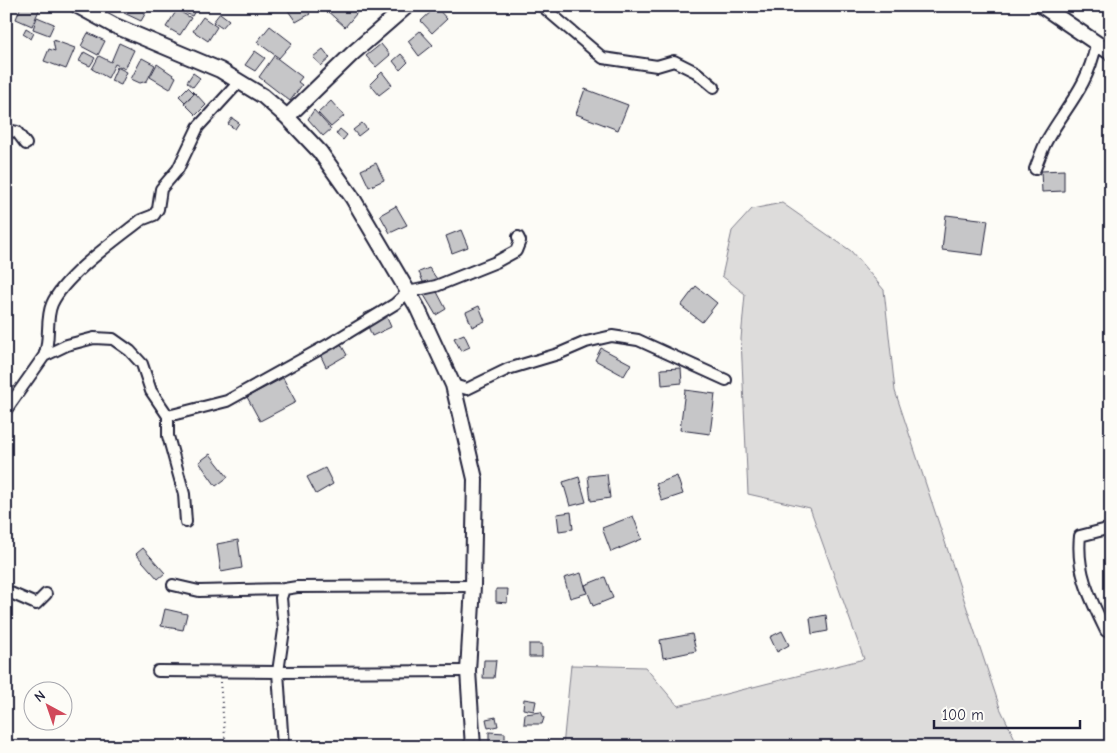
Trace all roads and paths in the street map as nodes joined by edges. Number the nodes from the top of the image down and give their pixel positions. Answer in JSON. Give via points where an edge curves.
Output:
{"nodes":[{"id":1,"x":78,"y":6,"type":"edge"},
{"id":2,"x":407,"y":6,"type":"edge"},
{"id":3,"x":542,"y":6,"type":"edge"},
{"id":4,"x":1042,"y":6,"type":"edge"},
{"id":5,"x":1096,"y":45,"type":"junction"},
{"id":6,"x":1111,"y":53,"type":"edge"},
{"id":7,"x":240,"y":81,"type":"junction"},
{"id":8,"x":714,"y":88,"type":"dead end"},
{"id":9,"x":286,"y":117,"type":"junction"},
{"id":10,"x":6,"y":130,"type":"edge"},
{"id":11,"x":26,"y":144,"type":"dead end"},
{"id":12,"x":1035,"y":169,"type":"dead end"},
{"id":13,"x":518,"y":238,"type":"dead end"},
{"id":14,"x":408,"y":292,"type":"junction"},
{"id":15,"x":44,"y":356,"type":"junction"},
{"id":16,"x":726,"y":380,"type":"dead end"},
{"id":17,"x":453,"y":385,"type":"junction"},
{"id":18,"x":6,"y":410,"type":"edge"},
{"id":19,"x":168,"y":416,"type":"junction"},
{"id":20,"x":186,"y":522,"type":"dead end"},
{"id":21,"x":1111,"y":528,"type":"edge"},
{"id":22,"x":173,"y":585,"type":"dead end"},
{"id":23,"x":473,"y":586,"type":"junction"},
{"id":24,"x":284,"y":589,"type":"junction"},
{"id":25,"x":6,"y":591,"type":"edge"},
{"id":26,"x":46,"y":594,"type":"dead end"},
{"id":27,"x":1106,"y":631,"type":"dead end"},
{"id":28,"x":158,"y":671,"type":"dead end"},
{"id":29,"x":468,"y":671,"type":"junction"},
{"id":30,"x":219,"y":672,"type":"junction"},
{"id":31,"x":278,"y":672,"type":"junction"},
{"id":32,"x":226,"y":747,"type":"edge"},
{"id":33,"x":283,"y":747,"type":"edge"},
{"id":34,"x":473,"y":747,"type":"edge"}],
"edges":[{"from":1,"to":7,"type":"street","via":[[113,25]]},
{"from":2,"to":9,"type":"street"},
{"from":3,"to":8,"type":"street","via":[[602,58],[657,66],[674,61],[696,72]]},
{"from":4,"to":5,"type":"street"},
{"from":5,"to":6,"type":"street"},
{"from":5,"to":12,"type":"street","via":[[1091,69],[1046,141]]},
{"from":7,"to":9,"type":"street"},
{"from":7,"to":15,"type":"street","via":[[198,127],[178,169],[161,189],[154,215],[141,220],[68,281],[52,304],[48,347]]},
{"from":9,"to":14,"type":"street","via":[[320,152],[352,198]]},
{"from":10,"to":11,"type":"street","via":[[17,132]]},
{"from":13,"to":14,"type":"street","via":[[516,251],[496,262],[436,286]]},
{"from":14,"to":17,"type":"street"},
{"from":14,"to":19,"type":"street","via":[[395,304],[332,343],[227,401]]},
{"from":15,"to":18,"type":"street"},
{"from":15,"to":19,"type":"street","via":[[67,345],[94,338],[113,339],[142,364],[151,391]]},
{"from":16,"to":17,"type":"street","via":[[638,340],[612,336],[508,369],[467,389]]},
{"from":17,"to":23,"type":"street","via":[[475,479]]},
{"from":19,"to":20,"type":"street","via":[[168,436],[184,494]]},
{"from":21,"to":27,"type":"street","via":[[1080,536],[1078,555],[1088,593]]},
{"from":22,"to":24,"type":"street","via":[[199,591]]},
{"from":23,"to":24,"type":"street"},
{"from":23,"to":29,"type":"street"},
{"from":24,"to":31,"type":"street","via":[[281,598],[284,630]]},
{"from":25,"to":26,"type":"street","via":[[36,604]]},
{"from":28,"to":30,"type":"street"},
{"from":29,"to":31,"type":"street"},
{"from":29,"to":34,"type":"street"},
{"from":30,"to":31,"type":"street"},
{"from":30,"to":32,"type":"path"},
{"from":31,"to":33,"type":"street"}]}
